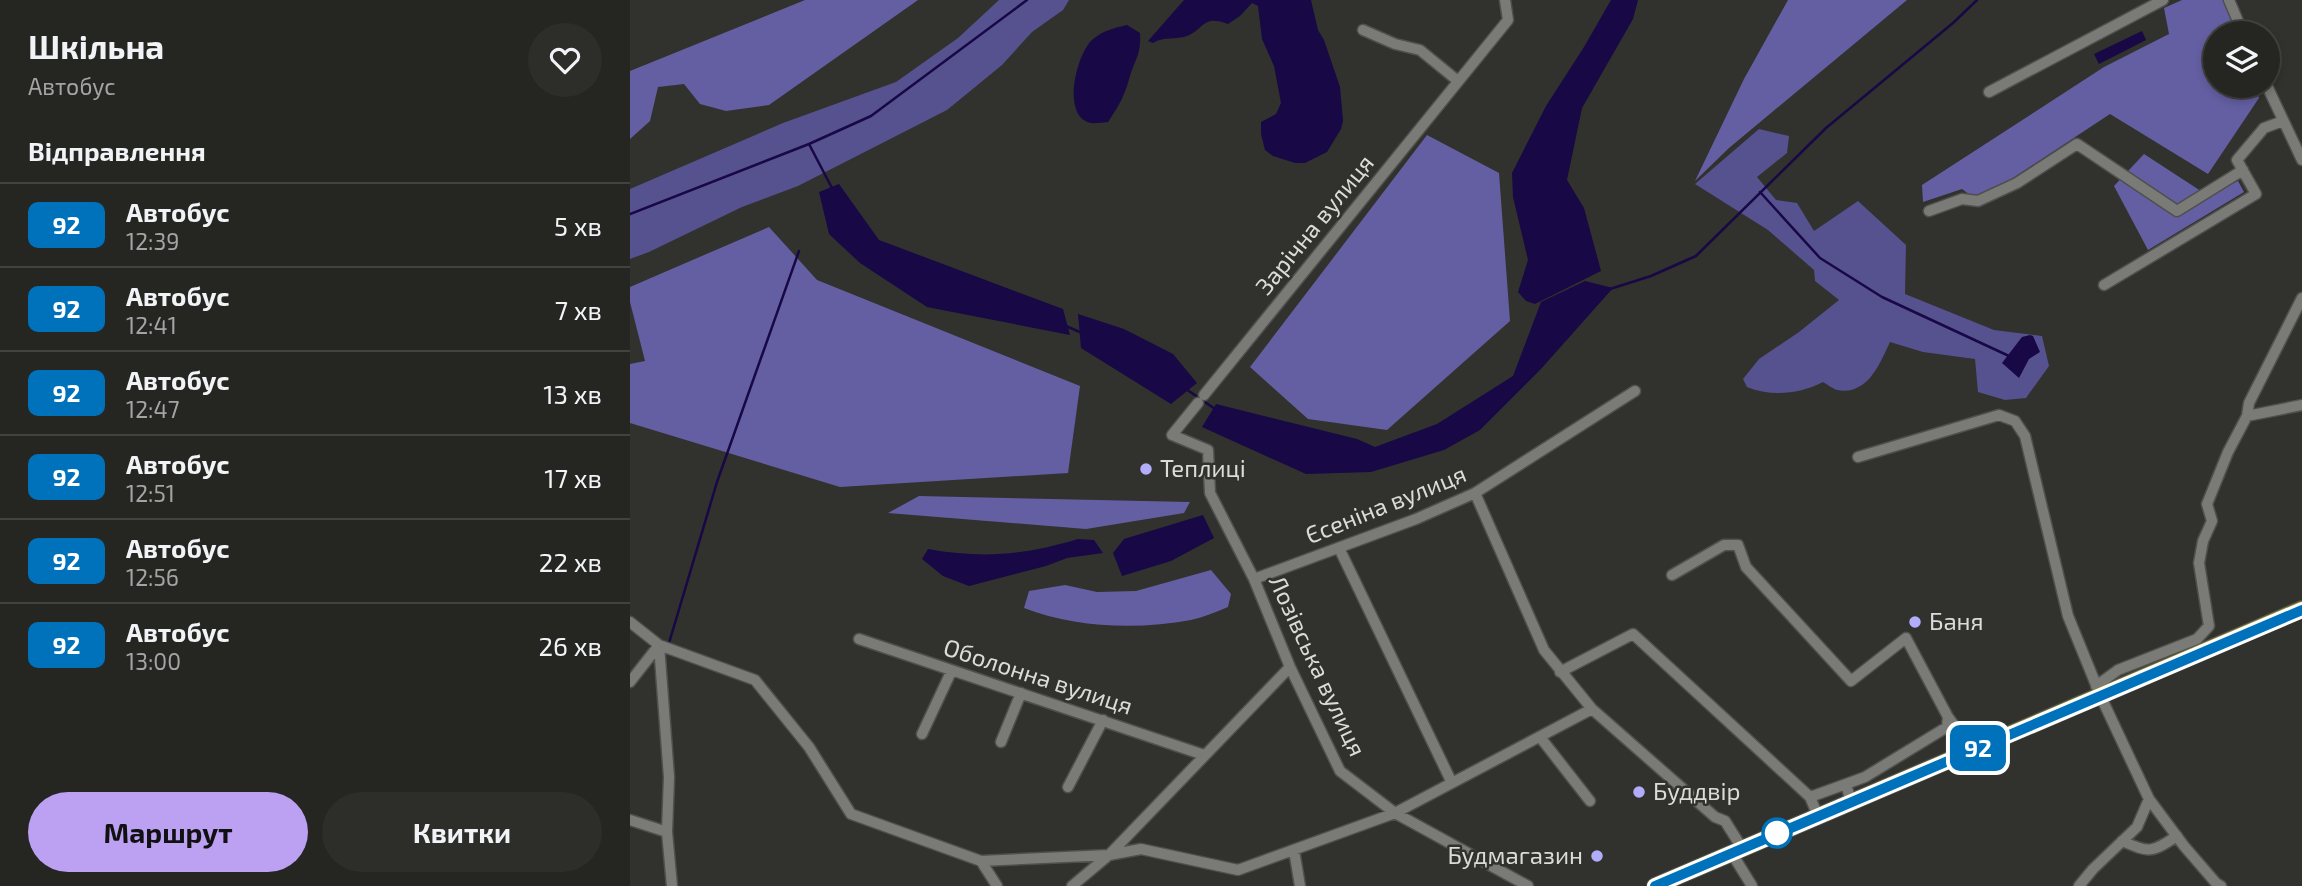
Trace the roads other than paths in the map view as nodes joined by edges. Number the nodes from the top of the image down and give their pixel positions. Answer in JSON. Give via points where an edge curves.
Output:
{"nodes":[{"id":1,"x":2163,"y":0,"type":"edge"},
{"id":2,"x":2230,"y":0,"type":"edge"},
{"id":3,"x":1507,"y":2,"type":"edge"},
{"id":4,"x":2238,"y":21,"type":"edge"},
{"id":5,"x":1363,"y":30,"type":"dead end"},
{"id":6,"x":1458,"y":81,"type":"junction"},
{"id":7,"x":1989,"y":92,"type":"dead end"},
{"id":8,"x":2272,"y":98,"type":"edge"},
{"id":9,"x":2283,"y":121,"type":"junction"},
{"id":10,"x":2302,"y":160,"type":"edge"},
{"id":11,"x":2243,"y":170,"type":"junction"},
{"id":12,"x":1929,"y":211,"type":"dead end"},
{"id":13,"x":2104,"y":285,"type":"dead end"},
{"id":14,"x":2302,"y":298,"type":"edge"},
{"id":15,"x":1634,"y":391,"type":"dead end"},
{"id":16,"x":2302,"y":405,"type":"edge"},
{"id":17,"x":2248,"y":416,"type":"junction"},
{"id":18,"x":1172,"y":435,"type":"joint"},
{"id":19,"x":1858,"y":457,"type":"dead end"},
{"id":20,"x":1475,"y":493,"type":"junction"},
{"id":21,"x":1339,"y":548,"type":"junction"},
{"id":22,"x":1671,"y":575,"type":"dead end"},
{"id":23,"x":1254,"y":579,"type":"junction"},
{"id":24,"x":2302,"y":610,"type":"edge"},
{"id":25,"x":630,"y":622,"type":"edge"},
{"id":26,"x":859,"y":639,"type":"dead end"},
{"id":27,"x":659,"y":645,"type":"junction"},
{"id":28,"x":1290,"y":667,"type":"junction"},
{"id":29,"x":951,"y":672,"type":"junction"},
{"id":30,"x":1560,"y":672,"type":"junction"},
{"id":31,"x":630,"y":682,"type":"edge"},
{"id":32,"x":2099,"y":691,"type":"junction"},
{"id":33,"x":1021,"y":693,"type":"junction"},
{"id":34,"x":1592,"y":709,"type":"junction"},
{"id":35,"x":1948,"y":718,"type":"junction"},
{"id":36,"x":1104,"y":720,"type":"junction"},
{"id":37,"x":922,"y":734,"type":"dead end"},
{"id":38,"x":1539,"y":737,"type":"junction"},
{"id":39,"x":1001,"y":742,"type":"dead end"},
{"id":40,"x":1972,"y":750,"type":"junction"},
{"id":41,"x":1203,"y":755,"type":"junction"},
{"id":42,"x":1452,"y":783,"type":"junction"},
{"id":43,"x":1846,"y":784,"type":"junction"},
{"id":44,"x":1068,"y":787,"type":"dead end"},
{"id":45,"x":1810,"y":797,"type":"junction"},
{"id":46,"x":2149,"y":799,"type":"junction"},
{"id":47,"x":1590,"y":801,"type":"dead end"},
{"id":48,"x":1851,"y":802,"type":"junction"},
{"id":49,"x":1395,"y":814,"type":"junction"},
{"id":50,"x":1818,"y":816,"type":"junction"},
{"id":51,"x":630,"y":820,"type":"edge"},
{"id":52,"x":667,"y":832,"type":"junction"},
{"id":53,"x":2177,"y":836,"type":"junction"},
{"id":54,"x":2122,"y":841,"type":"junction"},
{"id":55,"x":1294,"y":850,"type":"junction"},
{"id":56,"x":1737,"y":850,"type":"junction"},
{"id":57,"x":1109,"y":855,"type":"junction"},
{"id":58,"x":981,"y":860,"type":"junction"},
{"id":59,"x":672,"y":886,"type":"edge"},
{"id":60,"x":997,"y":886,"type":"edge"},
{"id":61,"x":1072,"y":886,"type":"edge"},
{"id":62,"x":1300,"y":886,"type":"edge"},
{"id":63,"x":1528,"y":886,"type":"edge"},
{"id":64,"x":1655,"y":886,"type":"edge"},
{"id":65,"x":1752,"y":886,"type":"edge"},
{"id":66,"x":2079,"y":886,"type":"edge"},
{"id":67,"x":2221,"y":886,"type":"edge"}],
"edges":[{"from":1,"to":7,"type":"street"},
{"from":2,"to":4,"type":"street"},
{"from":3,"to":6,"type":"street","name":"Зарічна вулиця","via":[[1508,20]]},
{"from":5,"to":6,"type":"street","via":[[1420,50]]},
{"from":6,"to":18,"type":"street","name":"Зарічна вулиця"},
{"from":8,"to":9,"type":"street"},
{"from":9,"to":10,"type":"street"},
{"from":9,"to":11,"type":"street","via":[[2264,128],[2237,160]]},
{"from":11,"to":12,"type":"street","via":[[2177,211],[2077,144],[2017,183],[1978,201],[1962,199]]},
{"from":11,"to":13,"type":"street","via":[[2256,194]]},
{"from":14,"to":17,"type":"street","via":[[2249,403]]},
{"from":15,"to":20,"type":"street","name":"Єсеніна вулиця"},
{"from":16,"to":17,"type":"street"},
{"from":17,"to":32,"type":"street","via":[[2207,504],[2212,521],[2199,563],[2210,626],[2197,639],[2118,670]]},
{"from":18,"to":23,"type":"street","name":"Лозівська вулиця","via":[[1208,450],[1210,494]]},
{"from":19,"to":32,"type":"street","via":[[1989,417],[2015,421],[2025,436],[2068,616]]},
{"from":20,"to":21,"type":"street","name":"Єсеніна вулиця"},
{"from":20,"to":30,"type":"street","via":[[1544,650]]},
{"from":21,"to":23,"type":"street","name":"Єсеніна вулиця"},
{"from":21,"to":42,"type":"street"},
{"from":22,"to":35,"type":"street","via":[[1724,545],[1738,545],[1746,567],[1851,681],[1906,638]]},
{"from":23,"to":28,"type":"street","name":"Лозівська вулиця"},
{"from":24,"to":32,"type":"highway"},
{"from":25,"to":27,"type":"street"},
{"from":26,"to":29,"type":"street","name":"Оболонна вулиця"},
{"from":27,"to":31,"type":"street"},
{"from":27,"to":52,"type":"street","via":[[669,777]]},
{"from":27,"to":58,"type":"street","via":[[755,680],[809,747],[851,814]]},
{"from":28,"to":41,"type":"street"},
{"from":28,"to":49,"type":"street","name":"Лозівська вулиця","via":[[1340,771]]},
{"from":29,"to":33,"type":"street","name":"Оболонна вулиця"},
{"from":29,"to":37,"type":"street"},
{"from":30,"to":34,"type":"street"},
{"from":30,"to":45,"type":"street","via":[[1633,634]]},
{"from":32,"to":40,"type":"highway"},
{"from":32,"to":46,"type":"street"},
{"from":33,"to":36,"type":"street","name":"Оболонна вулиця"},
{"from":33,"to":39,"type":"street"},
{"from":34,"to":38,"type":"street"},
{"from":34,"to":56,"type":"street","via":[[1725,821]]},
{"from":35,"to":40,"type":"street"},
{"from":35,"to":43,"type":"street","via":[[1947,727]]},
{"from":36,"to":41,"type":"street","name":"Оболонна вулиця"},
{"from":36,"to":44,"type":"street"},
{"from":38,"to":42,"type":"street"},
{"from":38,"to":47,"type":"street"},
{"from":40,"to":48,"type":"highway"},
{"from":41,"to":57,"type":"street"},
{"from":42,"to":49,"type":"street"},
{"from":43,"to":45,"type":"street"},
{"from":43,"to":48,"type":"street"},
{"from":45,"to":50,"type":"street"},
{"from":46,"to":53,"type":"street"},
{"from":46,"to":54,"type":"street","via":[[2137,827]]},
{"from":48,"to":50,"type":"highway"},
{"from":49,"to":55,"type":"street"},
{"from":49,"to":63,"type":"street","name":"Лозівська вулиця"},
{"from":50,"to":56,"type":"highway"},
{"from":51,"to":52,"type":"street"},
{"from":52,"to":59,"type":"street"},
{"from":53,"to":54,"type":"street","via":[[2154,851]]},
{"from":53,"to":67,"type":"street"},
{"from":54,"to":66,"type":"street"},
{"from":55,"to":57,"type":"street","via":[[1238,870],[1141,849]]},
{"from":55,"to":62,"type":"street"},
{"from":56,"to":64,"type":"highway"},
{"from":56,"to":65,"type":"street"},
{"from":57,"to":58,"type":"street"},
{"from":57,"to":61,"type":"street"},
{"from":58,"to":60,"type":"street"}]}
